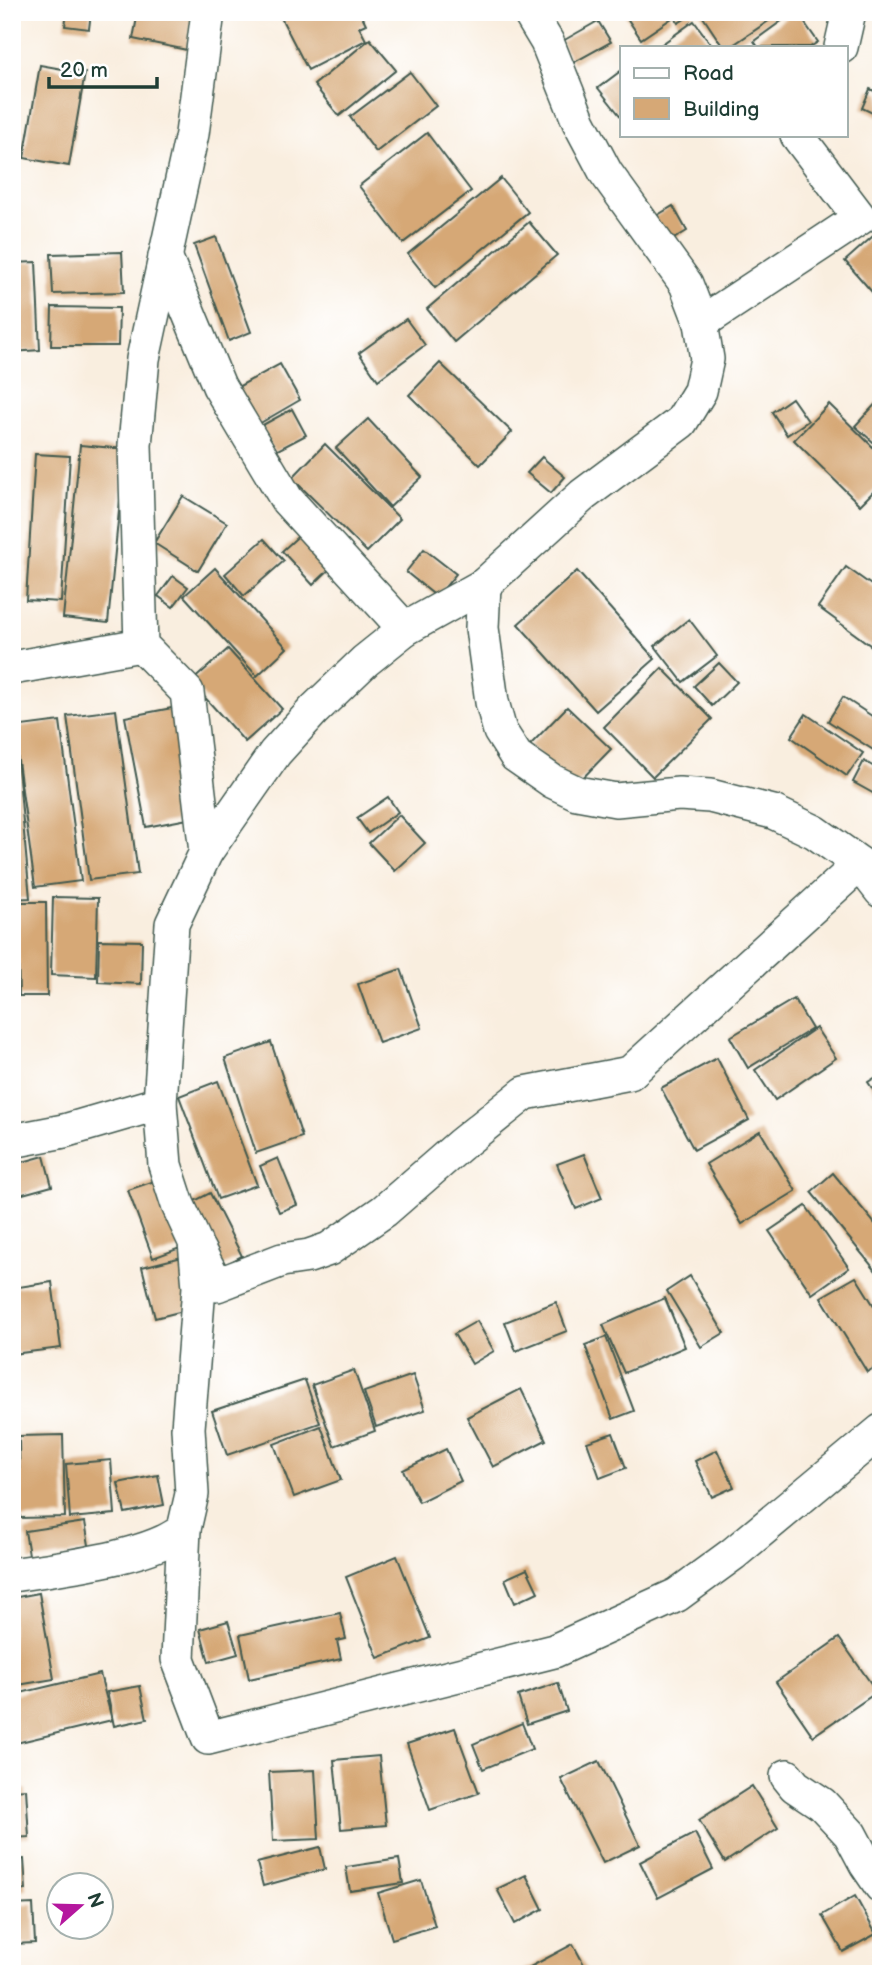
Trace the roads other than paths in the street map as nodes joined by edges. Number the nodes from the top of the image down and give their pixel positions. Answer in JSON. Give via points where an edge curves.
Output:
{"nodes":[{"id":1,"x":208,"y":12,"type":"edge"},
{"id":2,"x":529,"y":12,"type":"edge"},
{"id":3,"x":849,"y":12,"type":"edge"},
{"id":4,"x":841,"y":46,"type":"edge"},
{"id":5,"x":798,"y":136,"type":"edge"},
{"id":6,"x":165,"y":256,"type":"junction"},
{"id":7,"x":701,"y":323,"type":"junction"},
{"id":8,"x":484,"y":585,"type":"junction"},
{"id":9,"x":405,"y":629,"type":"junction"},
{"id":10,"x":141,"y":645,"type":"junction"},
{"id":11,"x":12,"y":668,"type":"edge"},
{"id":12,"x":206,"y":852,"type":"junction"},
{"id":13,"x":860,"y":864,"type":"junction"},
{"id":14,"x":881,"y":891,"type":"edge"},
{"id":15,"x":160,"y":1103,"type":"junction"},
{"id":16,"x":12,"y":1142,"type":"edge"},
{"id":17,"x":195,"y":1242,"type":"junction"},
{"id":18,"x":881,"y":1431,"type":"edge"},
{"id":19,"x":184,"y":1530,"type":"junction"},
{"id":20,"x":12,"y":1575,"type":"edge"},
{"id":21,"x":787,"y":1776,"type":"dead end"},
{"id":22,"x":881,"y":1886,"type":"edge"}],
"edges":[{"from":1,"to":6,"type":"street","via":[[192,134]]},
{"from":2,"to":7,"type":"street","via":[[606,173],[686,284]]},
{"from":3,"to":4,"type":"street"},
{"from":5,"to":7,"type":"street","via":[[860,218]]},
{"from":6,"to":9,"type":"street","via":[[219,386],[287,500]]},
{"from":6,"to":10,"type":"street","via":[[142,359],[135,445]]},
{"from":7,"to":8,"type":"street","via":[[707,359],[701,391],[681,422],[583,495]]},
{"from":8,"to":9,"type":"street"},
{"from":8,"to":13,"type":"street","via":[[482,628],[492,702],[500,731],[516,756],[577,793],[616,800],[710,796],[772,813],[816,832]]},
{"from":9,"to":12,"type":"street","via":[[365,661],[275,753]]},
{"from":10,"to":11,"type":"street"},
{"from":10,"to":12,"type":"street","via":[[187,692]]},
{"from":12,"to":15,"type":"street","via":[[172,924]]},
{"from":13,"to":14,"type":"street"},
{"from":13,"to":17,"type":"street","via":[[629,1073],[525,1093],[384,1211],[329,1249],[282,1260],[217,1285]]},
{"from":15,"to":16,"type":"street"},
{"from":15,"to":17,"type":"street","via":[[165,1165]]},
{"from":17,"to":19,"type":"street","via":[[199,1287],[188,1428],[192,1494]]},
{"from":18,"to":19,"type":"street","via":[[677,1595],[566,1646],[208,1738],[178,1659]]},
{"from":19,"to":20,"type":"street","via":[[172,1539],[108,1559]]},
{"from":21,"to":22,"type":"street","via":[[850,1834]]}]}
